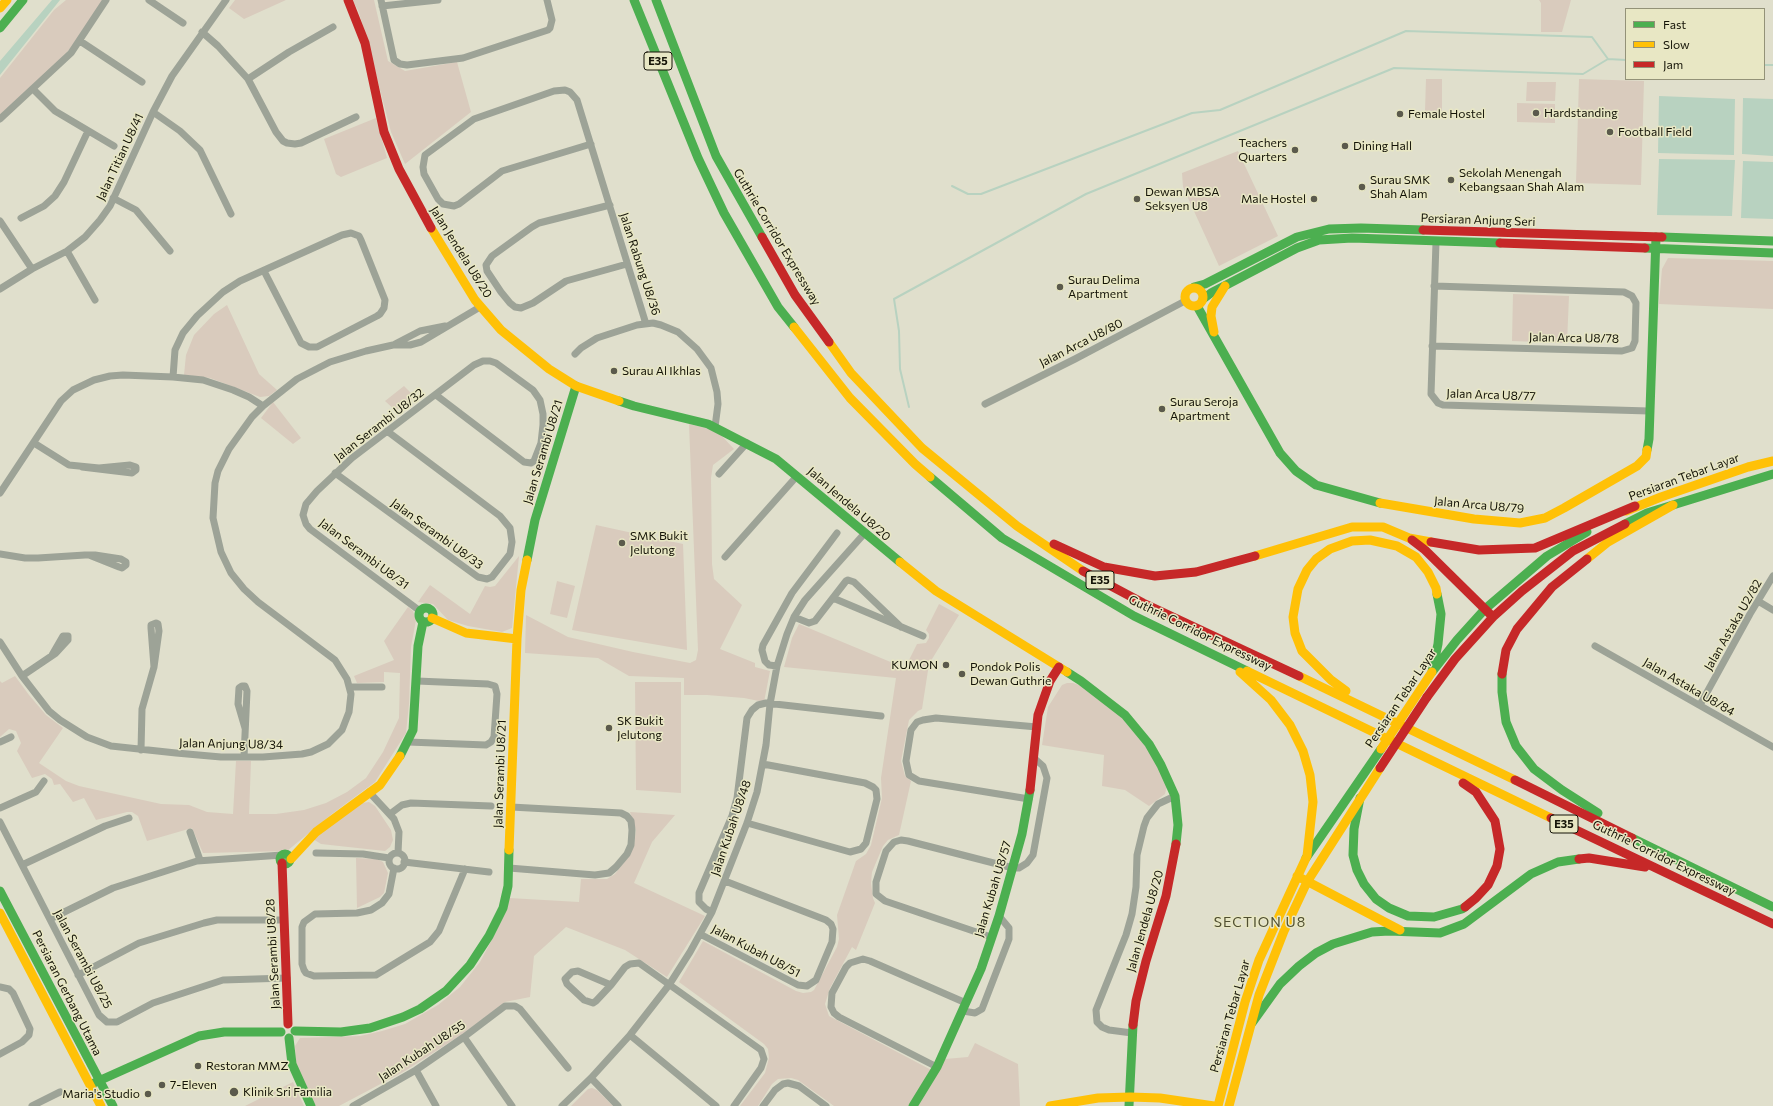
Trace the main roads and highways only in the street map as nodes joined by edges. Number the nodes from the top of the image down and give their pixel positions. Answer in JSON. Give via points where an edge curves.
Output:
{"nodes":[{"id":1,"x":7,"y":0,"type":"edge"},
{"id":2,"x":23,"y":0,"type":"edge"},
{"id":3,"x":348,"y":0,"type":"edge"},
{"id":4,"x":629,"y":0,"type":"edge"},
{"id":5,"x":634,"y":0,"type":"edge"},
{"id":6,"x":656,"y":0,"type":"edge"},
{"id":7,"x":661,"y":0,"type":"edge"},
{"id":8,"x":0,"y":8,"type":"edge"},
{"id":9,"x":4,"y":16,"type":"edge"},
{"id":10,"x":640,"y":18,"type":"junction"},
{"id":11,"x":0,"y":28,"type":"edge"},
{"id":12,"x":678,"y":57,"type":"junction"},
{"id":13,"x":1656,"y":237,"type":"junction"},
{"id":14,"x":1773,"y":241,"type":"edge"},
{"id":15,"x":1655,"y":250,"type":"junction"},
{"id":16,"x":1773,"y":253,"type":"edge"},
{"id":17,"x":1225,"y":286,"type":"junction"},
{"id":18,"x":1194,"y":287,"type":"junction"},
{"id":19,"x":1200,"y":302,"type":"junction"},
{"id":20,"x":1216,"y":340,"type":"junction"},
{"id":21,"x":576,"y":386,"type":"junction"},
{"id":22,"x":1773,"y":461,"type":"edge"},
{"id":23,"x":1773,"y":474,"type":"edge"},
{"id":24,"x":1673,"y":505,"type":"junction"},
{"id":25,"x":1635,"y":506,"type":"junction"},
{"id":26,"x":1017,"y":526,"type":"junction"},
{"id":27,"x":1410,"y":538,"type":"junction"},
{"id":28,"x":1485,"y":609,"type":"junction"},
{"id":29,"x":420,"y":611,"type":"road end"},
{"id":30,"x":1493,"y":617,"type":"junction"},
{"id":31,"x":428,"y":620,"type":"junction"},
{"id":32,"x":517,"y":639,"type":"junction"},
{"id":33,"x":1230,"y":662,"type":"junction"},
{"id":34,"x":1059,"y":667,"type":"junction"},
{"id":35,"x":1432,"y":672,"type":"junction"},
{"id":36,"x":1368,"y":708,"type":"junction"},
{"id":37,"x":1451,"y":771,"type":"junction"},
{"id":38,"x":1360,"y":798,"type":"junction"},
{"id":39,"x":1623,"y":833,"type":"junction"},
{"id":40,"x":1308,"y":856,"type":"junction"},
{"id":41,"x":1297,"y":876,"type":"junction"},
{"id":42,"x":1677,"y":876,"type":"junction"},
{"id":43,"x":1307,"y":882,"type":"junction"},
{"id":44,"x":0,"y":891,"type":"edge"},
{"id":45,"x":1773,"y":907,"type":"edge"},
{"id":46,"x":0,"y":913,"type":"edge"},
{"id":47,"x":1773,"y":924,"type":"edge"},
{"id":48,"x":1407,"y":933,"type":"junction"},
{"id":49,"x":1252,"y":1022,"type":"junction"},
{"id":50,"x":288,"y":1024,"type":"junction"},
{"id":51,"x":281,"y":1032,"type":"junction"},
{"id":52,"x":292,"y":1034,"type":"junction"},
{"id":53,"x":99,"y":1081,"type":"junction"},
{"id":54,"x":90,"y":1085,"type":"junction"},
{"id":55,"x":1129,"y":1101,"type":"edge"},
{"id":56,"x":101,"y":1106,"type":"edge"},
{"id":57,"x":113,"y":1106,"type":"edge"},
{"id":58,"x":312,"y":1106,"type":"edge"},
{"id":59,"x":913,"y":1106,"type":"edge"},
{"id":60,"x":1050,"y":1106,"type":"edge"},
{"id":61,"x":1214,"y":1106,"type":"edge"},
{"id":62,"x":1218,"y":1106,"type":"edge"},
{"id":63,"x":1229,"y":1106,"type":"edge"}],
"edges":[{"from":1,"to":8,"type":"main road"},
{"from":2,"to":9,"type":"main road"},
{"from":3,"to":21,"type":"main road","name":"Jalan Jendela U8/20","via":[[365,43],[384,132],[392,154],[425,218],[480,307],[517,344]]},
{"from":4,"to":10,"type":"main road"},
{"from":5,"to":10,"type":"main road","name":"Guthrie Corridor Expressway","number":"E35"},
{"from":6,"to":12,"type":"main road","name":"Guthrie Corridor Expressway","number":"E35"},
{"from":7,"to":12,"type":"main road"},
{"from":9,"to":11,"type":"main road"},
{"from":10,"to":33,"type":"main road","name":"Guthrie Corridor Expressway","number":"E35","via":[[698,158],[724,213],[778,307],[850,398],[914,464],[1002,538],[1134,616]]},
{"from":12,"to":26,"type":"main road","name":"Guthrie Corridor Expressway","number":"E35","via":[[716,156],[795,295],[851,373],[922,448]]},
{"from":13,"to":14,"type":"main road","name":"Persiaran Anjung Seri"},
{"from":13,"to":15,"type":"main road","name":"Jalan Arca U8/79"},
{"from":13,"to":18,"type":"main road","name":"Persiaran Anjung Seri","via":[[1329,229],[1297,237],[1205,284]]},
{"from":15,"to":16,"type":"main road","name":"Persiaran Anjung Seri"},
{"from":15,"to":17,"type":"main road","name":"Persiaran Anjung Seri","via":[[1352,238],[1319,240],[1297,248]]},
{"from":15,"to":20,"type":"main road","name":"Jalan Arca U8/79","via":[[1646,457],[1637,466],[1545,518],[1520,523],[1474,519],[1384,504],[1316,485],[1296,471],[1280,453]]},
{"from":17,"to":19,"type":"main road","name":"Persiaran Anjung Seri"},
{"from":17,"to":20,"type":"main road","via":[[1212,307]]},
{"from":18,"to":19,"type":"main road","via":[[1201,291]]},
{"from":18,"to":19,"type":"main road","via":[[1185,293],[1185,301],[1190,305]]},
{"from":19,"to":20,"type":"main road","name":"Jalan Arca U8/79"},
{"from":21,"to":32,"type":"main road","name":"Jalan Serambi U8/21","via":[[530,542],[521,590]]},
{"from":21,"to":34,"type":"main road","name":"Jalan Jendela U8/20","via":[[634,406],[715,427],[776,459],[903,567],[936,591]]},
{"from":22,"to":25,"type":"main road","name":"Persiaran Tebar Layar","via":[[1748,467]]},
{"from":23,"to":24,"type":"main road","name":"Persiaran Tebar Layar"},
{"from":24,"to":30,"type":"main road","name":"Persiaran Tebar Layar","via":[[1647,513],[1573,551]]},
{"from":24,"to":39,"type":"main road","via":[[1608,542],[1552,587],[1516,629],[1506,650],[1502,675],[1506,722],[1516,746],[1534,769]]},
{"from":25,"to":27,"type":"main road","via":[[1535,548],[1479,550]]},
{"from":25,"to":28,"type":"main road","name":"Persiaran Tebar Layar","via":[[1547,556]]},
{"from":26,"to":27,"type":"main road","via":[[1104,568],[1155,576],[1196,572],[1352,527],[1383,527]]},
{"from":26,"to":36,"type":"main road","name":"Guthrie Corridor Expressway","number":"E35","via":[[1079,568],[1143,603]]},
{"from":27,"to":28,"type":"main road"},
{"from":28,"to":30,"type":"main road"},
{"from":28,"to":35,"type":"main road","name":"Persiaran Tebar Layar"},
{"from":29,"to":31,"type":"main road","via":[[428,609],[432,614]]},
{"from":30,"to":38,"type":"main road","name":"Persiaran Tebar Layar","bridge":true,"via":[[1455,659]]},
{"from":31,"to":32,"type":"main road","via":[[466,633]]},
{"from":31,"to":50,"type":"main road","name":"Jalan Serambi U8/28","via":[[418,646],[413,730],[408,742],[380,785],[316,832],[285,860],[282,883]]},
{"from":32,"to":52,"type":"main road","name":"Jalan Serambi U8/21","via":[[509,868],[506,897],[489,936],[470,965],[446,991],[409,1014],[370,1028]]},
{"from":33,"to":37,"type":"main road","name":"Guthrie Corridor Expressway","number":"E35"},
{"from":33,"to":40,"type":"main road","via":[[1271,700],[1290,725],[1303,752],[1314,802]]},
{"from":34,"to":55,"type":"main road","name":"Jalan Jendela U8/20","via":[[1099,694],[1142,734],[1155,754],[1175,796],[1177,842],[1171,876],[1140,983],[1132,1033]]},
{"from":34,"to":59,"type":"main road","name":"Jalan Kubah U8/57","via":[[1042,700],[1029,799],[999,916],[965,1007],[936,1067]]},
{"from":35,"to":36,"type":"main road","via":[[1441,614],[1436,588],[1416,557],[1397,546],[1360,539],[1330,549],[1316,559],[1307,570],[1298,589],[1293,618],[1295,633],[1302,651],[1331,680]]},
{"from":35,"to":40,"type":"main road","name":"Persiaran Tebar Layar","bridge":true},
{"from":36,"to":39,"type":"main road","name":"Guthrie Corridor Expressway","number":"E35"},
{"from":37,"to":38,"type":"main road","via":[[1476,792],[1496,821],[1500,849],[1497,866],[1488,885],[1462,909],[1446,915],[1420,918],[1400,913],[1376,898],[1364,884],[1353,856],[1354,829]]},
{"from":37,"to":42,"type":"main road","name":"Guthrie Corridor Expressway","number":"E35"},
{"from":38,"to":43,"type":"main road","name":"Persiaran Tebar Layar"},
{"from":39,"to":45,"type":"main road","name":"Guthrie Corridor Expressway","number":"E35"},
{"from":40,"to":41,"type":"main road","name":"Persiaran Tebar Layar"},
{"from":41,"to":43,"type":"main road"},
{"from":41,"to":62,"type":"main road","name":"Persiaran Tebar Layar","via":[[1259,960],[1245,1002]]},
{"from":42,"to":47,"type":"main road","name":"Guthrie Corridor Expressway","number":"E35"},
{"from":42,"to":48,"type":"main road","via":[[1636,865],[1589,858],[1558,862],[1531,874],[1464,924],[1440,933]]},
{"from":43,"to":48,"type":"main road"},
{"from":43,"to":49,"type":"main road","name":"Persiaran Tebar Layar","via":[[1284,931],[1259,995]]},
{"from":44,"to":53,"type":"main road","name":"Persiaran Gerbang Utama"},
{"from":46,"to":54,"type":"main road","name":"Persiaran Gerbang Utama"},
{"from":48,"to":49,"type":"main road","via":[[1372,932],[1339,942],[1316,953],[1280,984]]},
{"from":49,"to":63,"type":"main road","name":"Persiaran Tebar Layar"},
{"from":50,"to":51,"type":"main road"},
{"from":50,"to":52,"type":"main road","via":[[292,1026]]},
{"from":51,"to":52,"type":"main road","via":[[283,1036]]},
{"from":51,"to":53,"type":"main road","via":[[224,1032],[199,1036]]},
{"from":52,"to":58,"type":"main road","via":[[292,1064]]},
{"from":53,"to":54,"type":"main road"},
{"from":53,"to":57,"type":"main road","name":"Persiaran Gerbang Utama"},
{"from":54,"to":56,"type":"main road","name":"Persiaran Gerbang Utama"},
{"from":55,"to":60,"type":"main road","via":[[1091,1099]]},
{"from":55,"to":61,"type":"main road","via":[[1160,1098]]}]}
